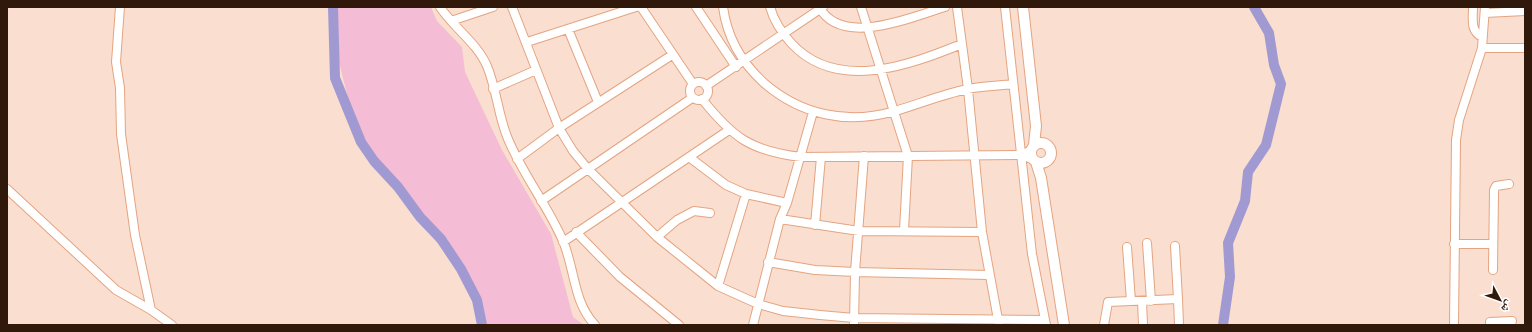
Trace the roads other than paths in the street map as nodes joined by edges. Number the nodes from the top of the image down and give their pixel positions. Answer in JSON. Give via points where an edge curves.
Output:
{"nodes":[{"id":1,"x":120,"y":7,"type":"edge"},
{"id":2,"x":440,"y":7,"type":"edge"},
{"id":3,"x":493,"y":7,"type":"edge"},
{"id":4,"x":512,"y":7,"type":"edge"},
{"id":5,"x":636,"y":7,"type":"edge"},
{"id":6,"x":641,"y":7,"type":"edge"},
{"id":7,"x":696,"y":7,"type":"edge"},
{"id":8,"x":723,"y":7,"type":"edge"},
{"id":9,"x":770,"y":7,"type":"edge"},
{"id":10,"x":861,"y":7,"type":"edge"},
{"id":11,"x":945,"y":7,"type":"edge"},
{"id":12,"x":957,"y":7,"type":"edge"},
{"id":13,"x":1006,"y":7,"type":"edge"},
{"id":14,"x":1023,"y":7,"type":"edge"},
{"id":15,"x":1473,"y":7,"type":"edge"},
{"id":16,"x":820,"y":8,"type":"edge"},
{"id":17,"x":1485,"y":10,"type":"edge"},
{"id":18,"x":1525,"y":11,"type":"edge"},
{"id":19,"x":451,"y":21,"type":"junction"},
{"id":20,"x":869,"y":28,"type":"junction"},
{"id":21,"x":568,"y":29,"type":"junction"},
{"id":22,"x":783,"y":34,"type":"junction"},
{"id":23,"x":1482,"y":37,"type":"junction"},
{"id":24,"x":527,"y":42,"type":"junction"},
{"id":25,"x":962,"y":44,"type":"junction"},
{"id":26,"x":1482,"y":48,"type":"junction"},
{"id":27,"x":1525,"y":48,"type":"edge"},
{"id":28,"x":672,"y":55,"type":"junction"},
{"id":29,"x":744,"y":62,"type":"junction"},
{"id":30,"x":736,"y":67,"type":"junction"},
{"id":31,"x":880,"y":69,"type":"junction"},
{"id":32,"x":536,"y":70,"type":"junction"},
{"id":33,"x":693,"y":84,"type":"junction"},
{"id":34,"x":1013,"y":84,"type":"junction"},
{"id":35,"x":706,"y":86,"type":"junction"},
{"id":36,"x":494,"y":89,"type":"junction"},
{"id":37,"x":968,"y":89,"type":"junction"},
{"id":38,"x":692,"y":98,"type":"junction"},
{"id":39,"x":702,"y":99,"type":"junction"},
{"id":40,"x":598,"y":102,"type":"junction"},
{"id":41,"x":813,"y":112,"type":"junction"},
{"id":42,"x":892,"y":112,"type":"junction"},
{"id":43,"x":1036,"y":126,"type":"junction"},
{"id":44,"x":560,"y":128,"type":"junction"},
{"id":45,"x":729,"y":130,"type":"junction"},
{"id":46,"x":1045,"y":144,"type":"junction"},
{"id":47,"x":1022,"y":155,"type":"junction"},
{"id":48,"x":864,"y":156,"type":"junction"},
{"id":49,"x":908,"y":156,"type":"junction"},
{"id":50,"x":975,"y":156,"type":"junction"},
{"id":51,"x":1036,"y":156,"type":"junction"},
{"id":52,"x":689,"y":157,"type":"junction"},
{"id":53,"x":801,"y":157,"type":"junction"},
{"id":54,"x":821,"y":157,"type":"junction"},
{"id":55,"x":517,"y":158,"type":"junction"},
{"id":56,"x":588,"y":168,"type":"junction"},
{"id":57,"x":1509,"y":184,"type":"dead end"},
{"id":58,"x":7,"y":189,"type":"edge"},
{"id":59,"x":746,"y":194,"type":"junction"},
{"id":60,"x":541,"y":201,"type":"junction"},
{"id":61,"x":622,"y":202,"type":"junction"},
{"id":62,"x":787,"y":203,"type":"junction"},
{"id":63,"x":710,"y":213,"type":"dead end"},
{"id":64,"x":780,"y":219,"type":"junction"},
{"id":65,"x":815,"y":225,"type":"junction"},
{"id":66,"x":859,"y":230,"type":"junction"},
{"id":67,"x":904,"y":230,"type":"junction"},
{"id":68,"x":576,"y":232,"type":"junction"},
{"id":69,"x":982,"y":232,"type":"junction"},
{"id":70,"x":657,"y":237,"type":"junction"},
{"id":71,"x":564,"y":242,"type":"junction"},
{"id":72,"x":1147,"y":243,"type":"dead end"},
{"id":73,"x":1454,"y":244,"type":"junction"},
{"id":74,"x":1493,"y":244,"type":"junction"},
{"id":75,"x":1175,"y":246,"type":"dead end"},
{"id":76,"x":1127,"y":247,"type":"dead end"},
{"id":77,"x":768,"y":262,"type":"junction"},
{"id":78,"x":1493,"y":270,"type":"dead end"},
{"id":79,"x":855,"y":272,"type":"junction"},
{"id":80,"x":989,"y":275,"type":"junction"},
{"id":81,"x":718,"y":286,"type":"junction"},
{"id":82,"x":1178,"y":300,"type":"junction"},
{"id":83,"x":1131,"y":301,"type":"junction"},
{"id":84,"x":1142,"y":301,"type":"junction"},
{"id":85,"x":1151,"y":301,"type":"junction"},
{"id":86,"x":758,"y":304,"type":"junction"},
{"id":87,"x":151,"y":310,"type":"junction"},
{"id":88,"x":1512,"y":321,"type":"dead end"},
{"id":89,"x":854,"y":322,"type":"edge"},
{"id":90,"x":999,"y":322,"type":"edge"},
{"id":91,"x":1045,"y":323,"type":"edge"},
{"id":92,"x":172,"y":325,"type":"edge"},
{"id":93,"x":595,"y":325,"type":"edge"},
{"id":94,"x":679,"y":325,"type":"edge"},
{"id":95,"x":753,"y":325,"type":"edge"},
{"id":96,"x":1064,"y":325,"type":"edge"},
{"id":97,"x":1104,"y":325,"type":"edge"},
{"id":98,"x":1142,"y":325,"type":"edge"},
{"id":99,"x":1179,"y":325,"type":"edge"},
{"id":100,"x":1454,"y":325,"type":"edge"},
{"id":101,"x":1490,"y":325,"type":"edge"}],
"edges":[{"from":1,"to":87,"type":"street","via":[[116,62],[120,88],[122,141],[135,235]]},
{"from":2,"to":19,"type":"street"},
{"from":3,"to":19,"type":"street"},
{"from":4,"to":24,"type":"street"},
{"from":5,"to":21,"type":"street"},
{"from":6,"to":28,"type":"street"},
{"from":7,"to":30,"type":"street"},
{"from":8,"to":29,"type":"street","via":[[733,42]]},
{"from":9,"to":22,"type":"street"},
{"from":10,"to":20,"type":"street"},
{"from":11,"to":20,"type":"street"},
{"from":12,"to":25,"type":"street"},
{"from":13,"to":34,"type":"street"},
{"from":14,"to":43,"type":"main road"},
{"from":15,"to":23,"type":"street","via":[[1473,26],[1476,33]]},
{"from":16,"to":20,"type":"street","via":[[833,22],[842,26]]},
{"from":16,"to":22,"type":"street"},
{"from":17,"to":18,"type":"street"},
{"from":17,"to":23,"type":"street"},
{"from":19,"to":36,"type":"street","via":[[482,56]]},
{"from":20,"to":31,"type":"street"},
{"from":21,"to":24,"type":"street"},
{"from":21,"to":40,"type":"street"},
{"from":22,"to":29,"type":"street"},
{"from":22,"to":31,"type":"street","via":[[807,57],[831,69]]},
{"from":23,"to":26,"type":"street"},
{"from":24,"to":32,"type":"street"},
{"from":25,"to":31,"type":"street","via":[[894,68]]},
{"from":25,"to":37,"type":"street"},
{"from":26,"to":27,"type":"street"},
{"from":26,"to":73,"type":"street","via":[[1459,120],[1456,140]]},
{"from":28,"to":33,"type":"street"},
{"from":28,"to":40,"type":"street"},
{"from":29,"to":30,"type":"street"},
{"from":29,"to":41,"type":"street","via":[[770,88]]},
{"from":30,"to":35,"type":"street"},
{"from":31,"to":42,"type":"street"},
{"from":32,"to":36,"type":"street"},
{"from":32,"to":44,"type":"street"},
{"from":33,"to":35,"type":"street","via":[[698,82]]},
{"from":33,"to":38,"type":"street","via":[[690,89]]},
{"from":34,"to":37,"type":"street"},
{"from":34,"to":47,"type":"street"},
{"from":35,"to":39,"type":"street","via":[[707,94]]},
{"from":36,"to":55,"type":"street","via":[[500,118]]},
{"from":37,"to":42,"type":"street"},
{"from":37,"to":50,"type":"street"},
{"from":38,"to":39,"type":"street"},
{"from":38,"to":56,"type":"street"},
{"from":39,"to":45,"type":"street"},
{"from":40,"to":44,"type":"street"},
{"from":41,"to":42,"type":"street","via":[[854,118]]},
{"from":41,"to":53,"type":"street"},
{"from":42,"to":49,"type":"street"},
{"from":43,"to":46,"type":"main road"},
{"from":43,"to":51,"type":"main road"},
{"from":44,"to":55,"type":"street"},
{"from":44,"to":56,"type":"street"},
{"from":45,"to":52,"type":"street"},
{"from":45,"to":53,"type":"street","via":[[755,147],[775,154]]},
{"from":46,"to":51,"type":"main road","via":[[1041,143]]},
{"from":46,"to":51,"type":"main road","via":[[1051,153]]},
{"from":47,"to":50,"type":"street"},
{"from":47,"to":51,"type":"street"},
{"from":47,"to":91,"type":"street","via":[[1032,254]]},
{"from":48,"to":49,"type":"street"},
{"from":48,"to":54,"type":"street"},
{"from":48,"to":66,"type":"street"},
{"from":49,"to":50,"type":"street"},
{"from":49,"to":67,"type":"street"},
{"from":50,"to":69,"type":"street"},
{"from":51,"to":96,"type":"main road"},
{"from":52,"to":59,"type":"street","via":[[718,180]]},
{"from":52,"to":61,"type":"street"},
{"from":53,"to":54,"type":"street"},
{"from":53,"to":62,"type":"street"},
{"from":54,"to":65,"type":"street"},
{"from":55,"to":60,"type":"street"},
{"from":56,"to":60,"type":"street"},
{"from":56,"to":61,"type":"street"},
{"from":57,"to":74,"type":"street","via":[[1496,186],[1494,190]]},
{"from":58,"to":87,"type":"street","via":[[116,290]]},
{"from":59,"to":62,"type":"street"},
{"from":59,"to":81,"type":"street"},
{"from":60,"to":71,"type":"street"},
{"from":61,"to":68,"type":"street"},
{"from":61,"to":70,"type":"street"},
{"from":62,"to":64,"type":"street"},
{"from":63,"to":70,"type":"street","via":[[694,211],[677,220]]},
{"from":64,"to":65,"type":"street"},
{"from":64,"to":77,"type":"street"},
{"from":65,"to":66,"type":"street"},
{"from":66,"to":67,"type":"street"},
{"from":66,"to":79,"type":"street"},
{"from":67,"to":69,"type":"street"},
{"from":68,"to":71,"type":"street"},
{"from":68,"to":94,"type":"street","via":[[620,277]]},
{"from":69,"to":80,"type":"street"},
{"from":70,"to":81,"type":"street"},
{"from":71,"to":93,"type":"street","via":[[582,306]]},
{"from":72,"to":85,"type":"street"},
{"from":73,"to":74,"type":"street"},
{"from":73,"to":100,"type":"street"},
{"from":74,"to":78,"type":"street"},
{"from":75,"to":82,"type":"street"},
{"from":76,"to":83,"type":"street"},
{"from":77,"to":79,"type":"street","via":[[815,270]]},
{"from":77,"to":86,"type":"street"},
{"from":79,"to":80,"type":"street"},
{"from":79,"to":89,"type":"street"},
{"from":80,"to":90,"type":"street"},
{"from":81,"to":86,"type":"street"},
{"from":82,"to":85,"type":"street"},
{"from":82,"to":99,"type":"street"},
{"from":83,"to":84,"type":"street"},
{"from":83,"to":97,"type":"street","via":[[1108,302]]},
{"from":84,"to":85,"type":"street"},
{"from":84,"to":98,"type":"street"},
{"from":86,"to":89,"type":"street","via":[[783,311]]},
{"from":86,"to":95,"type":"street"},
{"from":87,"to":92,"type":"street"},
{"from":88,"to":101,"type":"street","via":[[1490,322]]},
{"from":89,"to":90,"type":"street"},
{"from":90,"to":91,"type":"street"}]}
